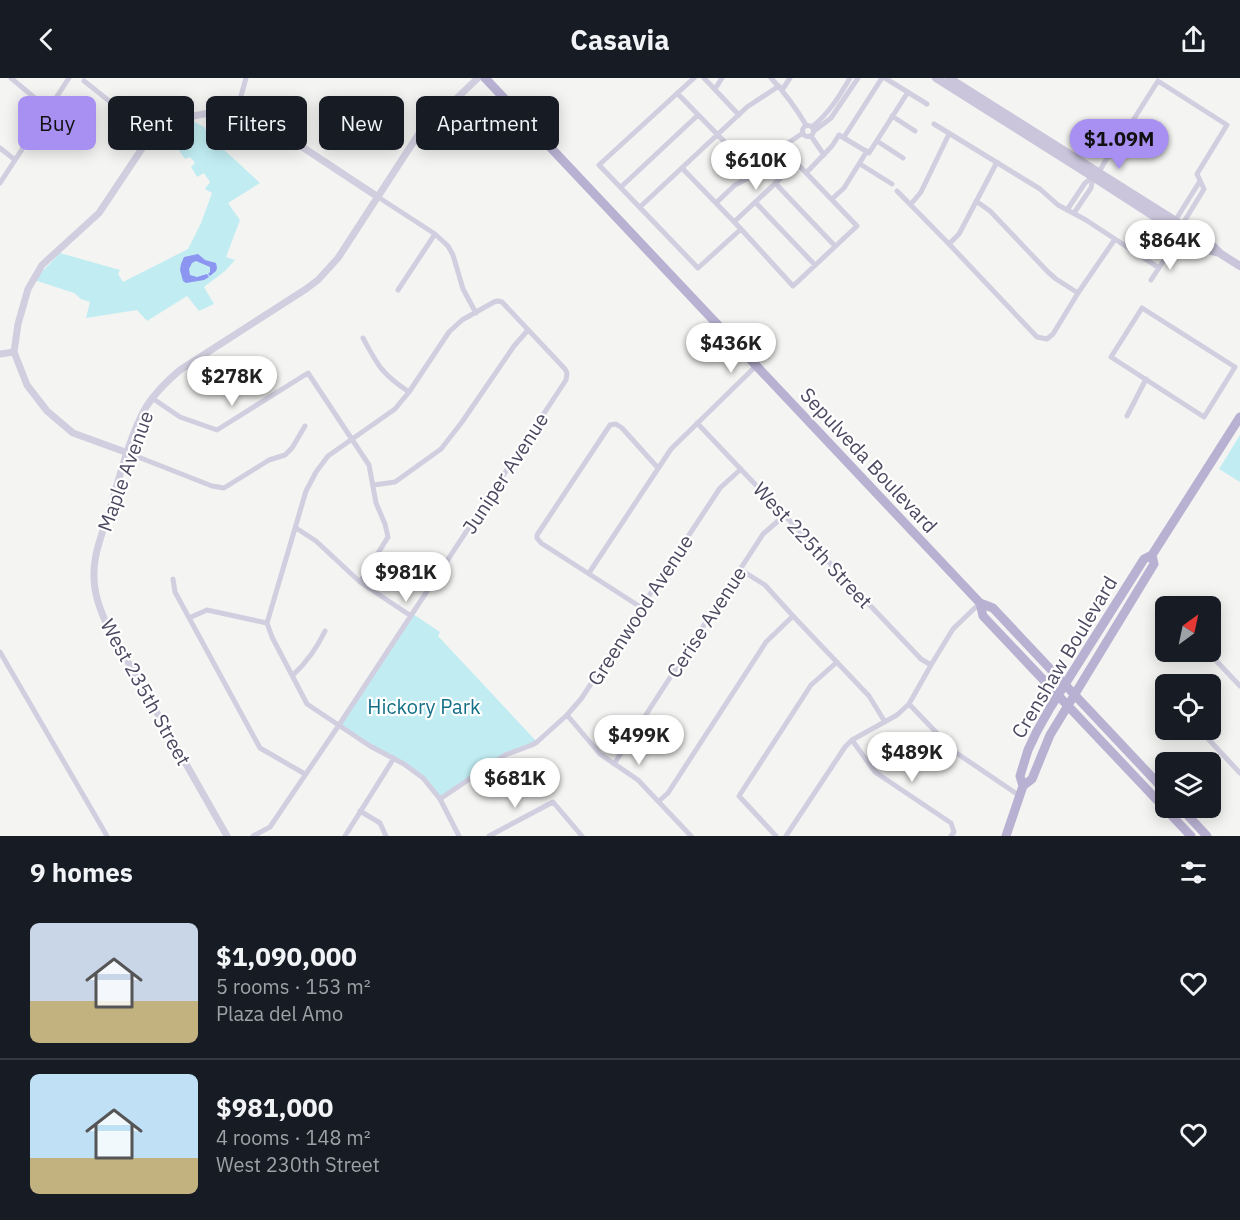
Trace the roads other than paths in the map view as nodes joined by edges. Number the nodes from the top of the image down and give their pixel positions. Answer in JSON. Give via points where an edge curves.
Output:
{"nodes":[{"id":1,"x":11,"y":78,"type":"edge"},
{"id":2,"x":69,"y":78,"type":"edge"},
{"id":3,"x":246,"y":78,"type":"edge"},
{"id":4,"x":478,"y":78,"type":"edge"},
{"id":5,"x":485,"y":78,"type":"edge"},
{"id":6,"x":694,"y":78,"type":"edge"},
{"id":7,"x":704,"y":78,"type":"edge"},
{"id":8,"x":722,"y":78,"type":"edge"},
{"id":9,"x":771,"y":78,"type":"edge"},
{"id":10,"x":790,"y":78,"type":"edge"},
{"id":11,"x":850,"y":78,"type":"edge"},
{"id":12,"x":858,"y":78,"type":"edge"},
{"id":13,"x":884,"y":78,"type":"edge"},
{"id":14,"x":936,"y":78,"type":"edge"},
{"id":15,"x":950,"y":78,"type":"edge"},
{"id":16,"x":84,"y":82,"type":"edge"},
{"id":17,"x":781,"y":88,"type":"junction"},
{"id":18,"x":715,"y":89,"type":"junction"},
{"id":19,"x":908,"y":92,"type":"junction"},
{"id":20,"x":678,"y":93,"type":"junction"},
{"id":21,"x":33,"y":96,"type":"edge"},
{"id":22,"x":56,"y":96,"type":"edge"},
{"id":23,"x":241,"y":96,"type":"edge"},
{"id":24,"x":108,"y":99,"type":"edge"},
{"id":25,"x":927,"y":104,"type":"dead end"},
{"id":26,"x":989,"y":107,"type":"junction"},
{"id":27,"x":698,"y":115,"type":"junction"},
{"id":28,"x":739,"y":115,"type":"junction"},
{"id":29,"x":892,"y":117,"type":"junction"},
{"id":30,"x":934,"y":124,"type":"dead end"},
{"id":31,"x":811,"y":130,"type":"junction"},
{"id":32,"x":915,"y":131,"type":"dead end"},
{"id":33,"x":949,"y":134,"type":"junction"},
{"id":34,"x":718,"y":135,"type":"junction"},
{"id":35,"x":844,"y":137,"type":"junction"},
{"id":36,"x":877,"y":141,"type":"junction"},
{"id":37,"x":0,"y":148,"type":"edge"},
{"id":38,"x":21,"y":150,"type":"edge"},
{"id":39,"x":141,"y":150,"type":"edge"},
{"id":40,"x":307,"y":150,"type":"edge"},
{"id":41,"x":867,"y":152,"type":"junction"},
{"id":42,"x":788,"y":154,"type":"dead end"},
{"id":43,"x":824,"y":155,"type":"junction"},
{"id":44,"x":903,"y":158,"type":"dead end"},
{"id":45,"x":15,"y":160,"type":"junction"},
{"id":46,"x":997,"y":162,"type":"junction"},
{"id":47,"x":796,"y":163,"type":"junction"},
{"id":48,"x":860,"y":164,"type":"junction"},
{"id":49,"x":682,"y":168,"type":"junction"},
{"id":50,"x":751,"y":169,"type":"junction"},
{"id":51,"x":759,"y":169,"type":"junction"},
{"id":52,"x":806,"y":173,"type":"junction"},
{"id":53,"x":1098,"y":174,"type":"junction"},
{"id":54,"x":750,"y":177,"type":"junction"},
{"id":55,"x":760,"y":177,"type":"junction"},
{"id":56,"x":0,"y":183,"type":"edge"},
{"id":57,"x":892,"y":184,"type":"dead end"},
{"id":58,"x":773,"y":185,"type":"junction"},
{"id":59,"x":621,"y":187,"type":"junction"},
{"id":60,"x":897,"y":191,"type":"dead end"},
{"id":61,"x":1076,"y":196,"type":"junction"},
{"id":62,"x":378,"y":197,"type":"junction"},
{"id":63,"x":832,"y":199,"type":"junction"},
{"id":64,"x":976,"y":201,"type":"junction"},
{"id":65,"x":1082,"y":201,"type":"junction"},
{"id":66,"x":755,"y":202,"type":"junction"},
{"id":67,"x":716,"y":203,"type":"junction"},
{"id":68,"x":911,"y":204,"type":"junction"},
{"id":69,"x":640,"y":207,"type":"junction"},
{"id":70,"x":1067,"y":210,"type":"junction"},
{"id":71,"x":1074,"y":213,"type":"junction"},
{"id":72,"x":734,"y":222,"type":"junction"},
{"id":73,"x":1178,"y":226,"type":"junction"},
{"id":74,"x":741,"y":229,"type":"junction"},
{"id":75,"x":435,"y":234,"type":"junction"},
{"id":76,"x":1115,"y":239,"type":"junction"},
{"id":77,"x":949,"y":243,"type":"junction"},
{"id":78,"x":835,"y":246,"type":"junction"},
{"id":79,"x":1170,"y":251,"type":"dead end"},
{"id":80,"x":815,"y":265,"type":"junction"},
{"id":81,"x":1240,"y":266,"type":"edge"},
{"id":82,"x":1159,"y":268,"type":"junction"},
{"id":83,"x":1151,"y":280,"type":"dead end"},
{"id":84,"x":398,"y":290,"type":"dead end"},
{"id":85,"x":1078,"y":293,"type":"junction"},
{"id":86,"x":476,"y":313,"type":"junction"},
{"id":87,"x":528,"y":330,"type":"junction"},
{"id":88,"x":363,"y":338,"type":"dead end"},
{"id":89,"x":14,"y":352,"type":"junction"},
{"id":90,"x":0,"y":354,"type":"edge"},
{"id":91,"x":756,"y":366,"type":"junction"},
{"id":92,"x":1146,"y":380,"type":"junction"},
{"id":93,"x":409,"y":392,"type":"junction"},
{"id":94,"x":152,"y":398,"type":"junction"},
{"id":95,"x":1126,"y":416,"type":"dead end"},
{"id":96,"x":1240,"y":417,"type":"edge"},
{"id":97,"x":697,"y":423,"type":"junction"},
{"id":98,"x":305,"y":426,"type":"dead end"},
{"id":99,"x":353,"y":440,"type":"junction"},
{"id":100,"x":128,"y":453,"type":"junction"},
{"id":101,"x":658,"y":468,"type":"junction"},
{"id":102,"x":741,"y":469,"type":"junction"},
{"id":103,"x":374,"y":485,"type":"junction"},
{"id":104,"x":784,"y":515,"type":"junction"},
{"id":105,"x":296,"y":528,"type":"junction"},
{"id":106,"x":99,"y":540,"type":"joint"},
{"id":107,"x":1152,"y":555,"type":"junction"},
{"id":108,"x":741,"y":570,"type":"junction"},
{"id":109,"x":589,"y":573,"type":"junction"},
{"id":110,"x":173,"y":579,"type":"dead end"},
{"id":111,"x":360,"y":582,"type":"junction"},
{"id":112,"x":980,"y":603,"type":"junction"},
{"id":113,"x":642,"y":608,"type":"junction"},
{"id":114,"x":411,"y":616,"type":"junction"},
{"id":115,"x":793,"y":616,"type":"junction"},
{"id":116,"x":189,"y":618,"type":"junction"},
{"id":117,"x":267,"y":623,"type":"junction"},
{"id":118,"x":325,"y":631,"type":"dead end"},
{"id":119,"x":0,"y":652,"type":"edge"},
{"id":120,"x":837,"y":662,"type":"junction"},
{"id":121,"x":1217,"y":662,"type":"edge"},
{"id":122,"x":931,"y":665,"type":"junction"},
{"id":123,"x":293,"y":675,"type":"junction"},
{"id":124,"x":1065,"y":684,"type":"junction"},
{"id":125,"x":1240,"y":686,"type":"edge"},
{"id":126,"x":1074,"y":694,"type":"junction"},
{"id":127,"x":1058,"y":695,"type":"junction"},
{"id":128,"x":909,"y":704,"type":"junction"},
{"id":129,"x":1067,"y":705,"type":"junction"},
{"id":130,"x":567,"y":715,"type":"junction"},
{"id":131,"x":885,"y":722,"type":"junction"},
{"id":132,"x":339,"y":725,"type":"junction"},
{"id":133,"x":852,"y":740,"type":"junction"},
{"id":134,"x":1209,"y":740,"type":"edge"},
{"id":135,"x":394,"y":758,"type":"junction"},
{"id":136,"x":614,"y":764,"type":"junction"},
{"id":137,"x":1240,"y":773,"type":"edge"},
{"id":138,"x":305,"y":774,"type":"junction"},
{"id":139,"x":1155,"y":780,"type":"edge"},
{"id":140,"x":1023,"y":786,"type":"junction"},
{"id":141,"x":1020,"y":796,"type":"junction"},
{"id":142,"x":440,"y":799,"type":"junction"},
{"id":143,"x":659,"y":801,"type":"junction"},
{"id":144,"x":360,"y":811,"type":"junction"},
{"id":145,"x":1190,"y":818,"type":"edge"},
{"id":146,"x":952,"y":834,"type":"edge"},
{"id":147,"x":107,"y":836,"type":"edge"},
{"id":148,"x":227,"y":836,"type":"edge"},
{"id":149,"x":254,"y":836,"type":"edge"},
{"id":150,"x":345,"y":836,"type":"edge"},
{"id":151,"x":387,"y":836,"type":"edge"},
{"id":152,"x":459,"y":836,"type":"edge"},
{"id":153,"x":489,"y":836,"type":"edge"},
{"id":154,"x":582,"y":836,"type":"edge"},
{"id":155,"x":691,"y":836,"type":"edge"},
{"id":156,"x":776,"y":836,"type":"edge"},
{"id":157,"x":786,"y":836,"type":"edge"},
{"id":158,"x":1006,"y":836,"type":"edge"},
{"id":159,"x":1191,"y":836,"type":"edge"},
{"id":160,"x":1207,"y":836,"type":"edge"}],
"edges":[{"from":1,"to":21,"type":"street"},
{"from":2,"to":22,"type":"street"},
{"from":3,"to":23,"type":"street"},
{"from":4,"to":62,"type":"street","name":"Maple Avenue","via":[[418,135]]},
{"from":5,"to":91,"type":"main road","name":"Sepulveda Boulevard"},
{"from":6,"to":20,"type":"street"},
{"from":7,"to":18,"type":"street"},
{"from":8,"to":18,"type":"street"},
{"from":9,"to":17,"type":"street"},
{"from":10,"to":17,"type":"street"},
{"from":11,"to":31,"type":"street","via":[[837,101]]},
{"from":12,"to":31,"type":"street","via":[[831,118]]},
{"from":13,"to":19,"type":"street"},
{"from":13,"to":35,"type":"street"},
{"from":14,"to":26,"type":"main road"},
{"from":15,"to":26,"type":"main road"},
{"from":16,"to":24,"type":"street"},
{"from":17,"to":28,"type":"street"},
{"from":17,"to":31,"type":"street"},
{"from":18,"to":28,"type":"street"},
{"from":19,"to":25,"type":"street"},
{"from":19,"to":29,"type":"street"},
{"from":20,"to":27,"type":"street"},
{"from":20,"to":59,"type":"street","via":[[599,165]]},
{"from":26,"to":53,"type":"main road"},
{"from":27,"to":34,"type":"street"},
{"from":27,"to":59,"type":"street"},
{"from":28,"to":34,"type":"street"},
{"from":29,"to":32,"type":"street"},
{"from":29,"to":36,"type":"street"},
{"from":30,"to":33,"type":"street"},
{"from":31,"to":43,"type":"street"},
{"from":31,"to":51,"type":"street","via":[[785,145]]},
{"from":33,"to":46,"type":"street"},
{"from":33,"to":68,"type":"street","via":[[921,192]]},
{"from":34,"to":49,"type":"street"},
{"from":34,"to":50,"type":"street"},
{"from":35,"to":41,"type":"street"},
{"from":35,"to":43,"type":"street","via":[[839,135]]},
{"from":36,"to":41,"type":"street"},
{"from":36,"to":44,"type":"street"},
{"from":37,"to":45,"type":"street"},
{"from":38,"to":45,"type":"street"},
{"from":39,"to":89,"type":"street","via":[[99,213],[42,266],[28,289]]},
{"from":40,"to":62,"type":"street"},
{"from":41,"to":48,"type":"street"},
{"from":42,"to":47,"type":"street"},
{"from":43,"to":52,"type":"street"},
{"from":45,"to":56,"type":"street"},
{"from":46,"to":64,"type":"street"},
{"from":46,"to":70,"type":"street"},
{"from":47,"to":52,"type":"street"},
{"from":47,"to":58,"type":"street"},
{"from":48,"to":57,"type":"street"},
{"from":48,"to":63,"type":"street","via":[[844,189]]},
{"from":49,"to":67,"type":"street"},
{"from":49,"to":69,"type":"street"},
{"from":50,"to":51,"type":"street"},
{"from":50,"to":54,"type":"street"},
{"from":51,"to":55,"type":"street"},
{"from":52,"to":63,"type":"street"},
{"from":53,"to":61,"type":"street","via":[[1084,183]]},
{"from":53,"to":65,"type":"street"},
{"from":53,"to":73,"type":"main road"},
{"from":53,"to":73,"type":"street","via":[[1158,81],[1227,125],[1197,174],[1204,189]]},
{"from":54,"to":55,"type":"street"},
{"from":54,"to":67,"type":"street"},
{"from":55,"to":58,"type":"street"},
{"from":58,"to":66,"type":"street"},
{"from":58,"to":78,"type":"street"},
{"from":59,"to":69,"type":"street"},
{"from":60,"to":68,"type":"street"},
{"from":61,"to":65,"type":"street"},
{"from":61,"to":70,"type":"street"},
{"from":62,"to":75,"type":"street"},
{"from":62,"to":94,"type":"street","name":"Maple Avenue","via":[[338,258],[318,280],[180,370]]},
{"from":63,"to":78,"type":"street","via":[[857,226]]},
{"from":64,"to":77,"type":"street","via":[[959,234]]},
{"from":64,"to":85,"type":"street","via":[[1048,272]]},
{"from":65,"to":71,"type":"street"},
{"from":66,"to":72,"type":"street"},
{"from":66,"to":80,"type":"street"},
{"from":67,"to":72,"type":"street"},
{"from":68,"to":77,"type":"street"},
{"from":69,"to":74,"type":"street","via":[[698,268]]},
{"from":70,"to":71,"type":"street"},
{"from":71,"to":76,"type":"street"},
{"from":72,"to":74,"type":"street"},
{"from":73,"to":81,"type":"main road","via":[[1204,249]]},
{"from":74,"to":80,"type":"street","via":[[793,286]]},
{"from":75,"to":84,"type":"street"},
{"from":75,"to":86,"type":"street","via":[[453,255],[463,289]]},
{"from":76,"to":82,"type":"street"},
{"from":76,"to":85,"type":"street"},
{"from":77,"to":85,"type":"street","via":[[1037,337],[1047,339],[1053,334]]},
{"from":78,"to":80,"type":"street"},
{"from":79,"to":82,"type":"street"},
{"from":82,"to":83,"type":"street"},
{"from":86,"to":87,"type":"street","via":[[498,301]]},
{"from":86,"to":93,"type":"street","via":[[449,332]]},
{"from":87,"to":103,"type":"street","via":[[441,449],[395,482]]},
{"from":87,"to":114,"type":"street","name":"Juniper Avenue","via":[[566,369],[566,380]]},
{"from":88,"to":93,"type":"street","via":[[378,366]]},
{"from":89,"to":90,"type":"street"},
{"from":89,"to":100,"type":"street","via":[[27,385],[47,411],[73,433]]},
{"from":91,"to":97,"type":"street"},
{"from":91,"to":112,"type":"main road","name":"Sepulveda Boulevard"},
{"from":92,"to":92,"type":"street","via":[[1111,357],[1142,308],[1235,367],[1204,417]]},
{"from":92,"to":95,"type":"street"},
{"from":93,"to":99,"type":"street","via":[[395,409]]},
{"from":94,"to":99,"type":"street","via":[[180,417],[217,430],[308,373]]},
{"from":94,"to":100,"type":"street","name":"Maple Avenue"},
{"from":96,"to":107,"type":"main road","name":"Crenshaw Boulevard"},
{"from":97,"to":101,"type":"street"},
{"from":97,"to":102,"type":"street","name":"West 225th Street"},
{"from":98,"to":100,"type":"street","via":[[285,454],[224,488]]},
{"from":99,"to":103,"type":"street","via":[[369,465]]},
{"from":99,"to":105,"type":"street","via":[[328,456],[316,472],[306,491]]},
{"from":100,"to":106,"type":"street","name":"Maple Avenue"},
{"from":101,"to":109,"type":"street"},
{"from":101,"to":109,"type":"street","via":[[619,425],[613,424],[539,531],[537,538],[541,543]]},
{"from":102,"to":104,"type":"street","name":"West 225th Street"},
{"from":102,"to":113,"type":"street","name":"Greenwood Avenue","via":[[720,488]]},
{"from":103,"to":111,"type":"street","via":[[387,537]]},
{"from":104,"to":108,"type":"street","name":"Cerise Avenue","via":[[763,534]]},
{"from":104,"to":122,"type":"street","name":"West 225th Street"},
{"from":105,"to":111,"type":"street"},
{"from":105,"to":117,"type":"street"},
{"from":106,"to":148,"type":"street","name":"West 235th Street","via":[[94,577],[102,613]]},
{"from":107,"to":124,"type":"main road","name":"Crenshaw Boulevard","via":[[1144,559]]},
{"from":107,"to":126,"type":"main road","name":"Crenshaw Boulevard","via":[[1154,564]]},
{"from":108,"to":115,"type":"street","via":[[765,585]]},
{"from":108,"to":136,"type":"street","name":"Cerise Avenue"},
{"from":109,"to":113,"type":"street"},
{"from":110,"to":116,"type":"street","via":[[175,592]]},
{"from":111,"to":114,"type":"street"},
{"from":112,"to":122,"type":"street","via":[[953,629]]},
{"from":112,"to":124,"type":"main road","name":"Sepulveda Boulevard","via":[[993,608]]},
{"from":112,"to":127,"type":"main road","name":"Sepulveda Boulevard","via":[[983,616]]},
{"from":113,"to":130,"type":"street","name":"Greenwood Avenue"},
{"from":114,"to":132,"type":"street","name":"Juniper Avenue"},
{"from":115,"to":120,"type":"street"},
{"from":115,"to":143,"type":"street","via":[[766,642],[668,793]]},
{"from":116,"to":117,"type":"street","via":[[207,610]]},
{"from":116,"to":138,"type":"street","via":[[260,748]]},
{"from":117,"to":123,"type":"street"},
{"from":118,"to":123,"type":"street","via":[[306,663]]},
{"from":119,"to":147,"type":"street"},
{"from":120,"to":131,"type":"street","via":[[869,696]]},
{"from":120,"to":156,"type":"street","via":[[811,685],[739,796]]},
{"from":121,"to":125,"type":"street"},
{"from":122,"to":128,"type":"street"},
{"from":123,"to":132,"type":"street","via":[[308,704]]},
{"from":124,"to":126,"type":"main road","name":"Sepulveda Boulevard"},
{"from":124,"to":127,"type":"main road","name":"Crenshaw Boulevard"},
{"from":126,"to":129,"type":"main road","name":"Crenshaw Boulevard"},
{"from":126,"to":139,"type":"main road","name":"Sepulveda Boulevard"},
{"from":127,"to":129,"type":"main road","name":"Sepulveda Boulevard"},
{"from":127,"to":140,"type":"main road","name":"Crenshaw Boulevard","via":[[1028,750],[1020,776]]},
{"from":128,"to":131,"type":"street"},
{"from":128,"to":141,"type":"street","via":[[955,752]]},
{"from":129,"to":140,"type":"main road","name":"Crenshaw Boulevard","via":[[1032,779]]},
{"from":129,"to":159,"type":"main road","name":"Sepulveda Boulevard"},
{"from":130,"to":136,"type":"street","via":[[600,754]]},
{"from":130,"to":142,"type":"street","name":"Greenwood Avenue","via":[[537,742],[505,755]]},
{"from":131,"to":133,"type":"street"},
{"from":132,"to":135,"type":"street"},
{"from":132,"to":138,"type":"street","name":"Juniper Avenue"},
{"from":133,"to":146,"type":"street","via":[[875,772],[951,823]]},
{"from":133,"to":157,"type":"street"},
{"from":134,"to":137,"type":"street"},
{"from":135,"to":142,"type":"street","via":[[423,778]]},
{"from":135,"to":144,"type":"street"},
{"from":136,"to":143,"type":"street"},
{"from":138,"to":149,"type":"street","name":"Juniper Avenue","via":[[270,827]]},
{"from":140,"to":141,"type":"main road","name":"Crenshaw Boulevard"},
{"from":141,"to":158,"type":"main road","name":"Crenshaw Boulevard"},
{"from":142,"to":152,"type":"street"},
{"from":143,"to":155,"type":"street"},
{"from":144,"to":150,"type":"street"},
{"from":144,"to":151,"type":"street","via":[[380,823]]},
{"from":145,"to":160,"type":"main road"},
{"from":153,"to":154,"type":"street","via":[[553,802]]}]}
